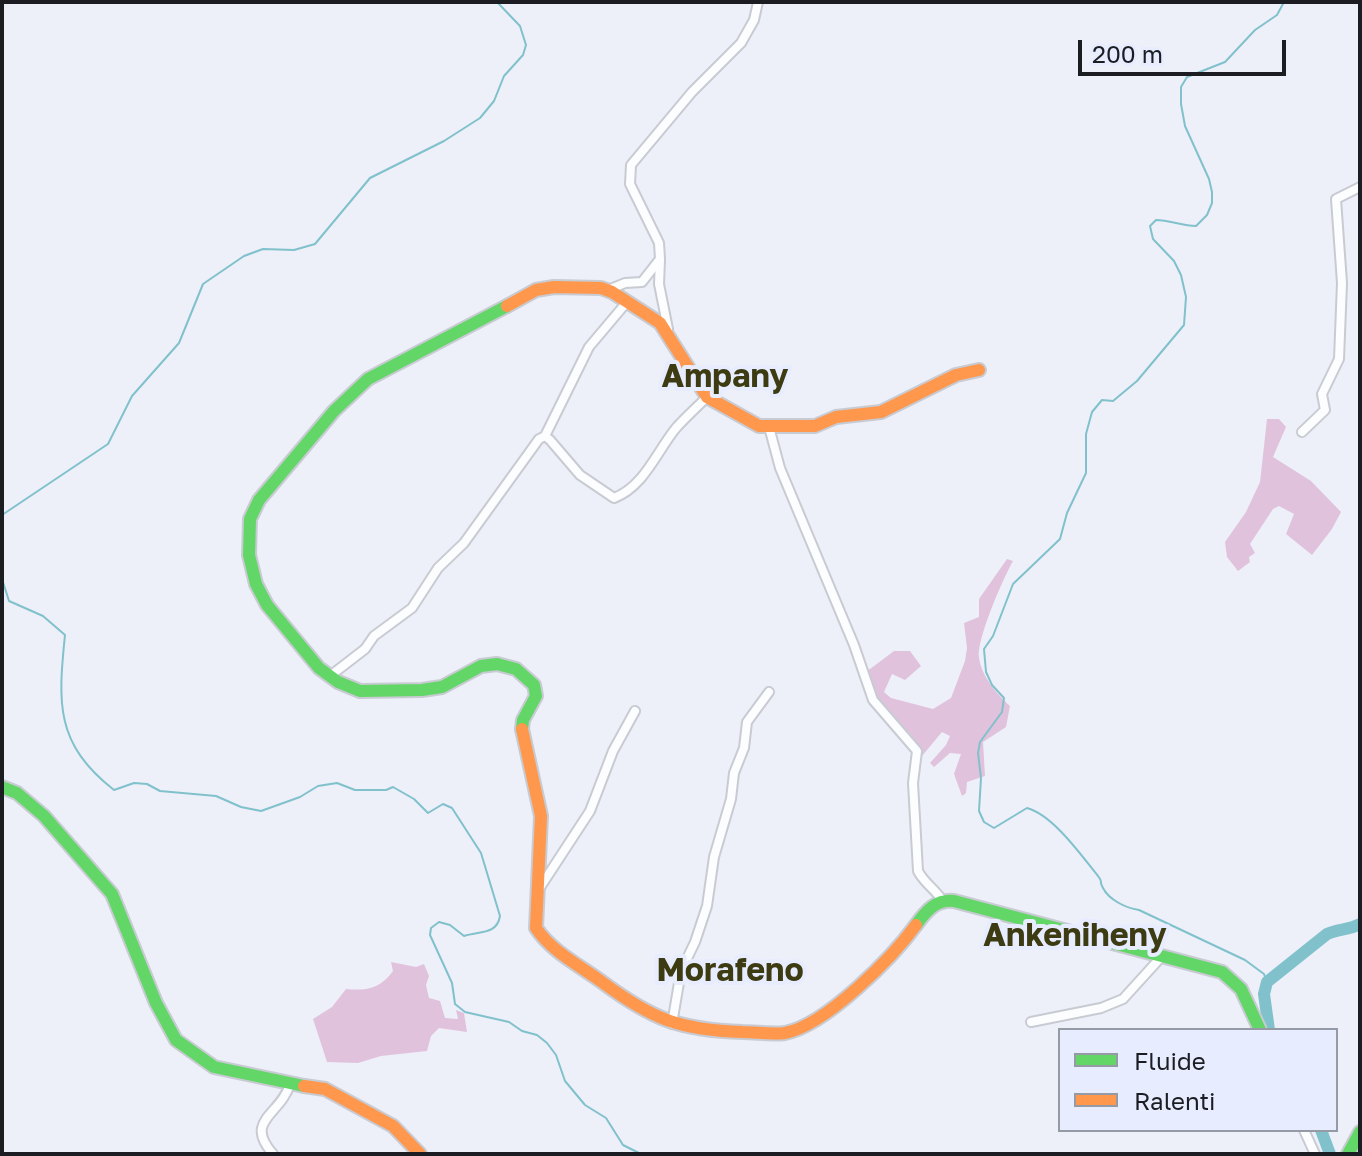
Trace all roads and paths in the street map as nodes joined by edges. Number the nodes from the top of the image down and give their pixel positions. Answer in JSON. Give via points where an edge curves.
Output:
{"nodes":[{"id":1,"x":758,"y":2,"type":"edge"},
{"id":2,"x":1360,"y":187,"type":"edge"},
{"id":3,"x":660,"y":259,"type":"junction"},
{"id":4,"x":608,"y":290,"type":"junction"},
{"id":5,"x":627,"y":302,"type":"junction"},
{"id":6,"x":669,"y":336,"type":"junction"},
{"id":7,"x":979,"y":370,"type":"dead end"},
{"id":8,"x":707,"y":397,"type":"junction"},
{"id":9,"x":769,"y":427,"type":"junction"},
{"id":10,"x":1302,"y":432,"type":"dead end"},
{"id":11,"x":545,"y":436,"type":"junction"},
{"id":12,"x":330,"y":676,"type":"junction"},
{"id":13,"x":769,"y":692,"type":"dead end"},
{"id":14,"x":635,"y":711,"type":"dead end"},
{"id":15,"x":2,"y":787,"type":"edge"},
{"id":16,"x":536,"y":894,"type":"junction"},
{"id":17,"x":942,"y":900,"type":"junction"},
{"id":18,"x":1163,"y":955,"type":"junction"},
{"id":19,"x":1031,"y":1022,"type":"dead end"},
{"id":20,"x":672,"y":1024,"type":"junction"},
{"id":21,"x":1259,"y":1028,"type":"edge"},
{"id":22,"x":290,"y":1084,"type":"junction"},
{"id":23,"x":1305,"y":1132,"type":"edge"},
{"id":24,"x":1360,"y":1132,"type":"edge"},
{"id":25,"x":273,"y":1154,"type":"edge"},
{"id":26,"x":420,"y":1154,"type":"edge"},
{"id":27,"x":1315,"y":1154,"type":"edge"},
{"id":28,"x":1348,"y":1154,"type":"edge"}],
"edges":[{"from":1,"to":3,"type":"street","via":[[741,43],[631,165],[630,184],[659,243]]},
{"from":2,"to":10,"type":"street","via":[[1336,199],[1342,283],[1339,359],[1322,394],[1325,410]]},
{"from":3,"to":4,"type":"street","via":[[642,282]]},
{"from":3,"to":6,"type":"street"},
{"from":4,"to":5,"type":"street"},
{"from":4,"to":12,"type":"street","via":[[536,290],[368,379],[259,500],[250,519],[249,555],[256,584],[267,605]]},
{"from":5,"to":6,"type":"street","via":[[660,323]]},
{"from":5,"to":11,"type":"street","via":[[589,347]]},
{"from":6,"to":8,"type":"street"},
{"from":7,"to":9,"type":"street","via":[[956,375],[881,412],[836,417],[815,426]]},
{"from":8,"to":9,"type":"street"},
{"from":8,"to":11,"type":"street","via":[[676,428],[646,472],[614,498],[580,475]]},
{"from":9,"to":17,"type":"street","via":[[780,468],[873,700],[917,751],[913,783],[918,871]]},
{"from":11,"to":12,"type":"street","via":[[412,608]]},
{"from":12,"to":16,"type":"street","via":[[360,691],[422,690],[497,664],[516,669],[534,685],[536,696],[523,720],[522,736],[541,816]]},
{"from":13,"to":20,"type":"street","via":[[747,722],[707,906],[681,971]]},
{"from":14,"to":16,"type":"street","via":[[590,811]]},
{"from":15,"to":22,"type":"street","via":[[44,816],[112,894],[176,1040],[214,1067]]},
{"from":16,"to":20,"type":"street","via":[[541,938],[639,1009]]},
{"from":17,"to":18,"type":"street"},
{"from":17,"to":20,"type":"street","via":[[845,997],[795,1031]]},
{"from":18,"to":19,"type":"street","via":[[1123,999]]},
{"from":18,"to":21,"type":"street","via":[[1235,978]]},
{"from":22,"to":25,"type":"street","via":[[260,1131]]},
{"from":22,"to":26,"type":"street","via":[[325,1089],[393,1126]]},
{"from":23,"to":27,"type":"street"},
{"from":24,"to":28,"type":"street"}]}
